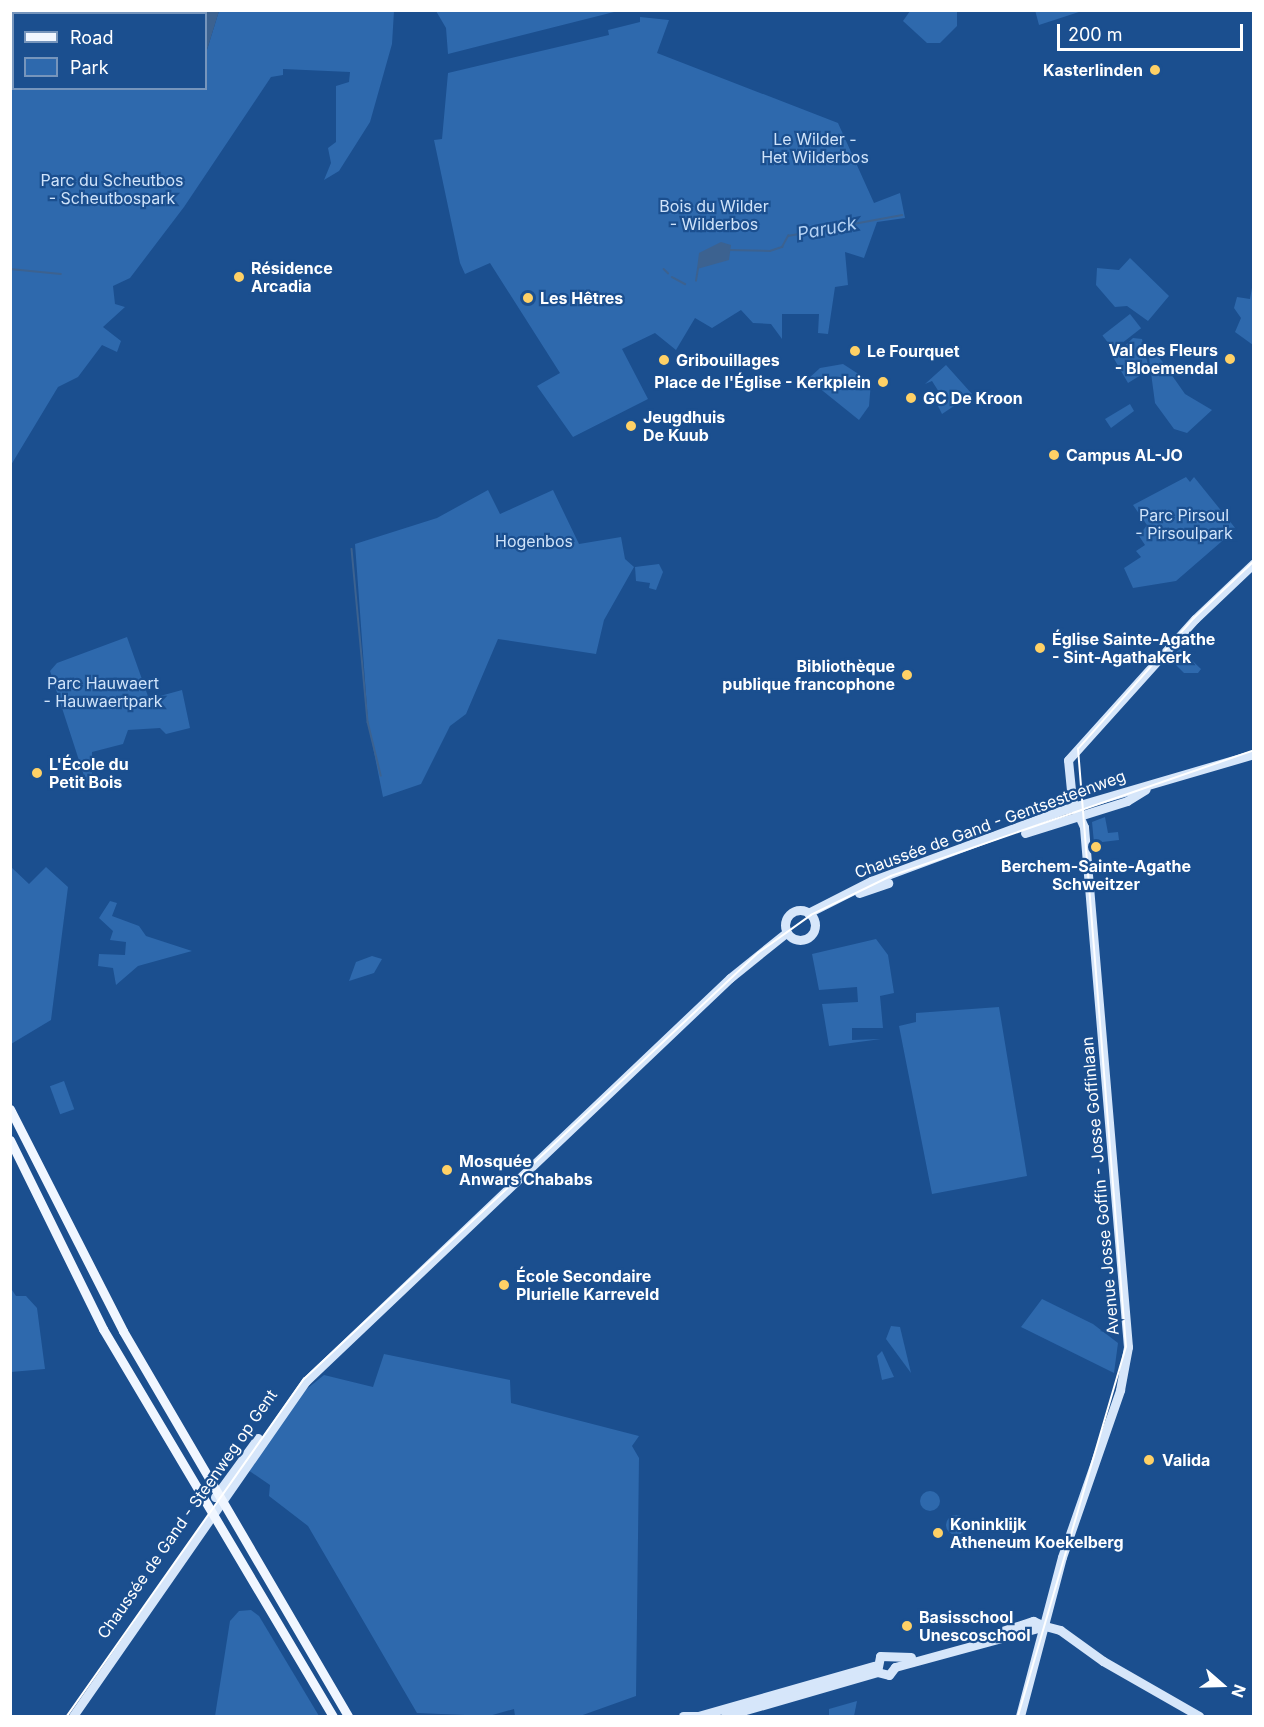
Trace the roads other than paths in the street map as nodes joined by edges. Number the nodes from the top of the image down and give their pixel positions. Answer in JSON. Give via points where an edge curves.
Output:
{"nodes":[{"id":1,"x":1254,"y":563,"type":"edge"},
{"id":2,"x":1254,"y":754,"type":"edge"},
{"id":3,"x":1077,"y":812,"type":"junction"},
{"id":4,"x":811,"y":915,"type":"junction"},
{"id":5,"x":788,"y":934,"type":"junction"},
{"id":6,"x":10,"y":1109,"type":"edge"},
{"id":7,"x":570,"y":1131,"type":"joint"},
{"id":8,"x":10,"y":1140,"type":"edge"},
{"id":9,"x":219,"y":1495,"type":"junction"},
{"id":10,"x":211,"y":1512,"type":"junction"},
{"id":11,"x":1042,"y":1629,"type":"junction"},
{"id":12,"x":894,"y":1664,"type":"junction"},
{"id":13,"x":876,"y":1669,"type":"junction"},
{"id":14,"x":338,"y":1698,"type":"junction"},
{"id":15,"x":326,"y":1705,"type":"junction"},
{"id":16,"x":68,"y":1716,"type":"edge"},
{"id":17,"x":73,"y":1716,"type":"edge"},
{"id":18,"x":333,"y":1716,"type":"edge"},
{"id":19,"x":348,"y":1716,"type":"edge"},
{"id":20,"x":682,"y":1716,"type":"edge"},
{"id":21,"x":698,"y":1716,"type":"edge"},
{"id":22,"x":725,"y":1716,"type":"edge"},
{"id":23,"x":1020,"y":1716,"type":"edge"},
{"id":24,"x":1199,"y":1716,"type":"edge"}],
"edges":[{"from":1,"to":3,"type":"main road","name":"Avenue Josse Goffin - Josse Goffinlaan","via":[[1071,751]]},
{"from":2,"to":3,"type":"main road","name":"Chaussée de Gand - Gentsesteenweg"},
{"from":3,"to":4,"type":"main road","name":"Chaussée de Gand - Gentsesteenweg","via":[[871,881]]},
{"from":3,"to":11,"type":"main road","name":"Avenue Josse Goffin - Josse Goffinlaan","via":[[1084,827],[1128,1333],[1120,1390]]},
{"from":4,"to":5,"type":"main road","name":"Chaussée de Gand - Gentsesteenweg","via":[[789,915]]},
{"from":4,"to":5,"type":"main road","name":"Chaussée de Gand - Gentsesteenweg","via":[[809,937]]},
{"from":5,"to":7,"type":"main road","name":"Chaussée de Gand - Gentsesteenweg","via":[[711,999]]},
{"from":6,"to":9,"type":"main road","via":[[118,1322]]},
{"from":7,"to":9,"type":"main road","name":"Chaussée de Gand - Steenweg op Gent","via":[[298,1389]]},
{"from":8,"to":10,"type":"main road","via":[[103,1329]]},
{"from":9,"to":10,"type":"main road","name":"Chaussée de Gand - Steenweg op Gent"},
{"from":9,"to":14,"type":"main road"},
{"from":10,"to":15,"type":"main road"},
{"from":10,"to":16,"type":"main road","name":"Chaussée de Gand - Steenweg op Gent"},
{"from":10,"to":17,"type":"main road","name":"Chaussée de Gand - Steenweg op Gent"},
{"from":11,"to":12,"type":"main road"},
{"from":11,"to":23,"type":"main road","name":"Avenue Josse Goffin - Josse Goffinlaan"},
{"from":11,"to":24,"type":"main road","via":[[1060,1630],[1103,1661]]},
{"from":12,"to":13,"type":"main road","via":[[889,1675]]},
{"from":12,"to":13,"type":"main road","via":[[883,1655]]},
{"from":13,"to":21,"type":"main road"},
{"from":13,"to":22,"type":"main road"},
{"from":14,"to":15,"type":"main road"},
{"from":14,"to":19,"type":"main road"},
{"from":15,"to":18,"type":"main road"},
{"from":20,"to":21,"type":"main road"}]}
